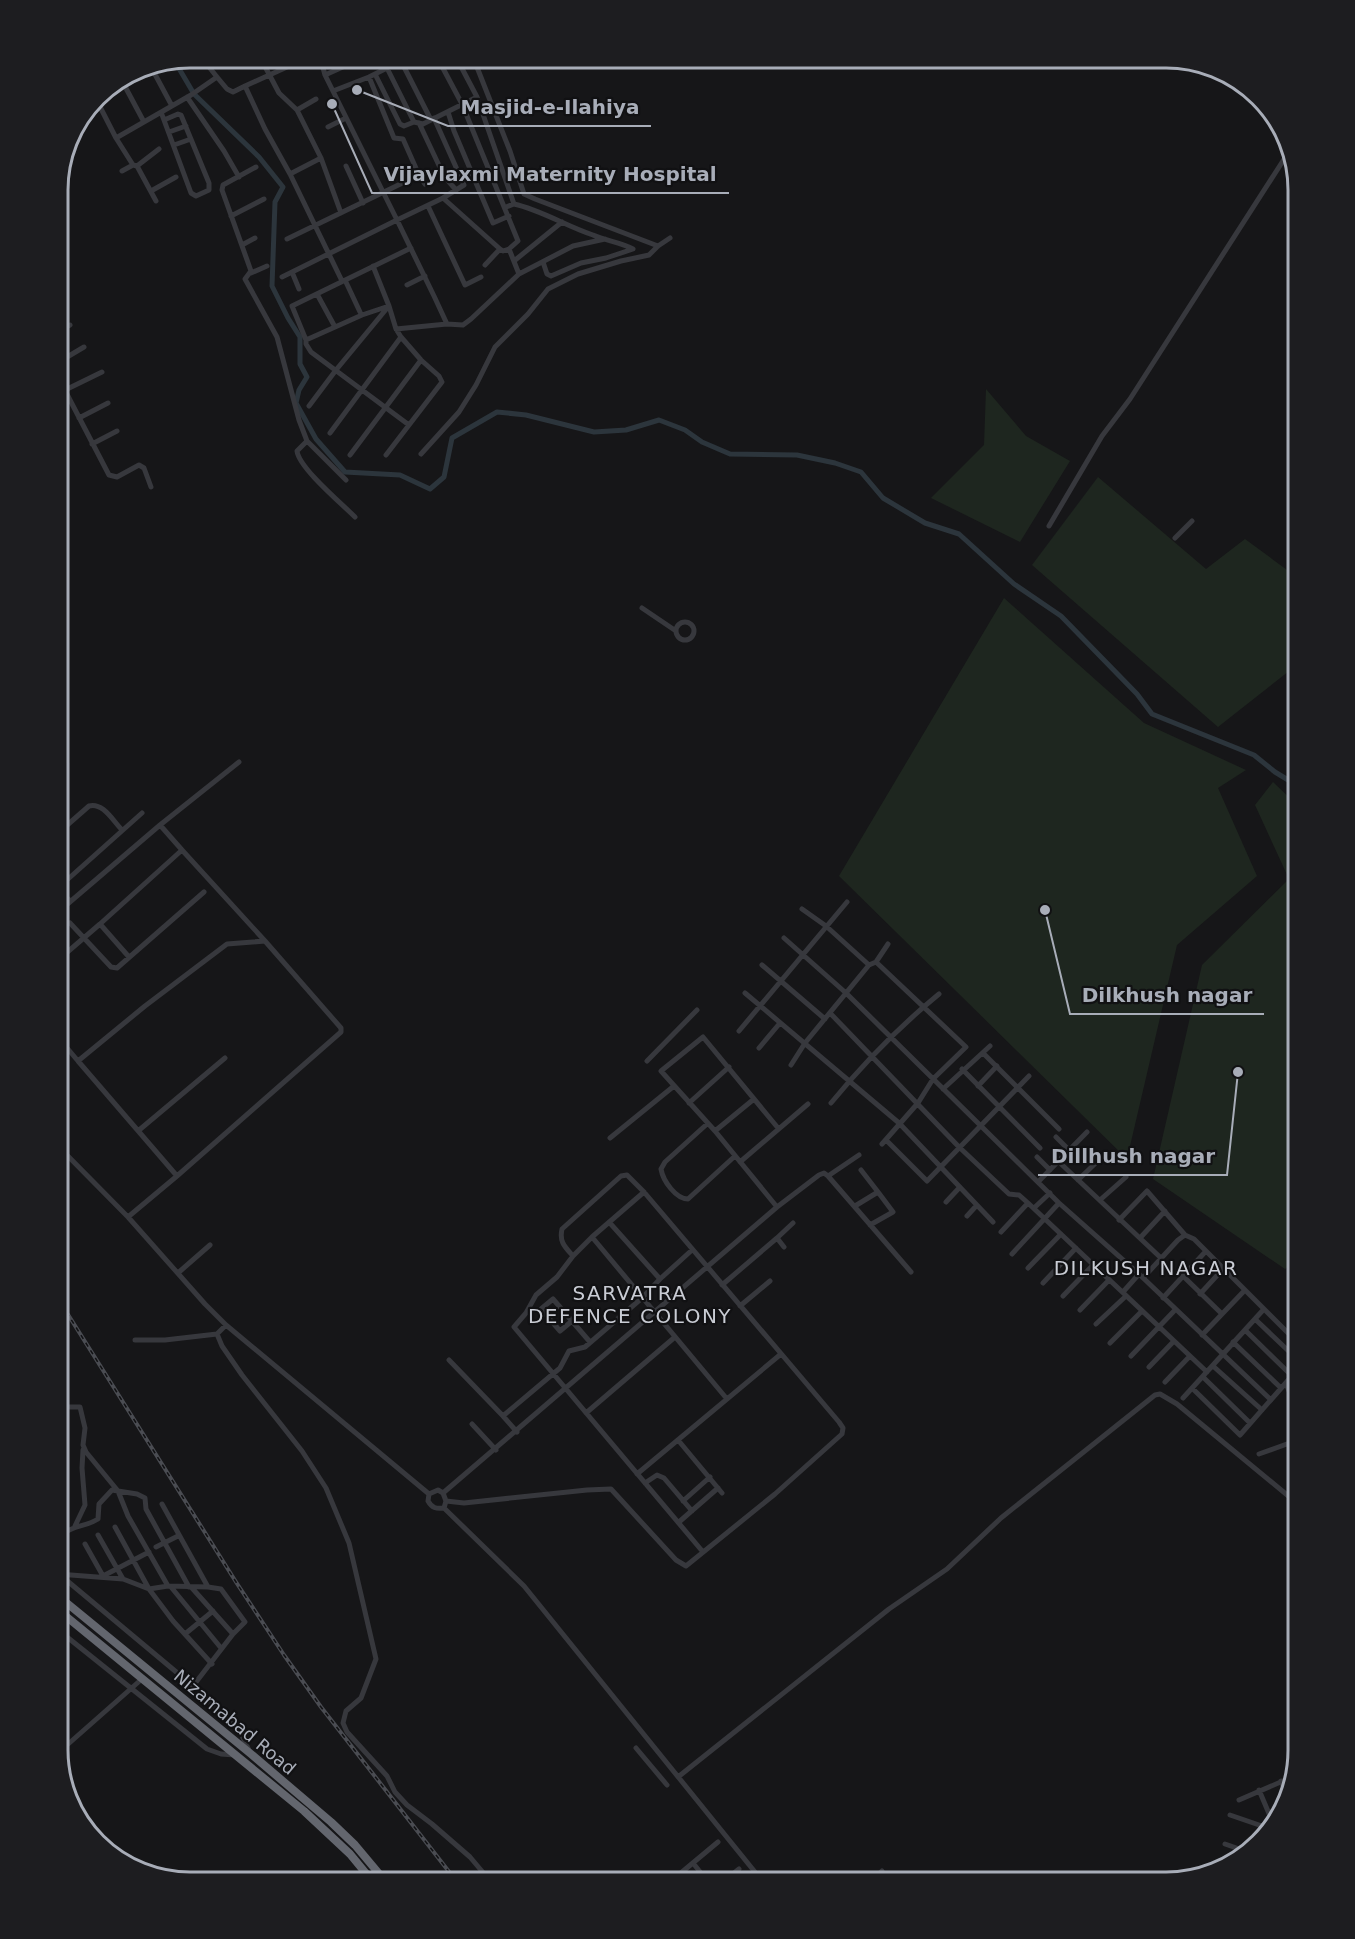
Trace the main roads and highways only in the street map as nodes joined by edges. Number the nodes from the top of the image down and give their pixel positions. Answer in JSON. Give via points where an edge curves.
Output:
{"nodes":[{"id":1,"x":68,"y":1604,"type":"edge"},
{"id":2,"x":68,"y":1618,"type":"edge"},
{"id":3,"x":299,"y":1801,"type":"junction"},
{"id":4,"x":364,"y":1871,"type":"edge"},
{"id":5,"x":377,"y":1871,"type":"edge"}],
"edges":[{"from":1,"to":3,"type":"highway","name":"Nizamabad Road","via":[[251,1754]]},
{"from":2,"to":3,"type":"highway","name":"Nizamabad Road","via":[[236,1755]]},
{"from":3,"to":4,"type":"highway","name":"Nizamabad Road"},
{"from":3,"to":5,"type":"highway","name":"Nizamabad Road","via":[[355,1845]]}]}
